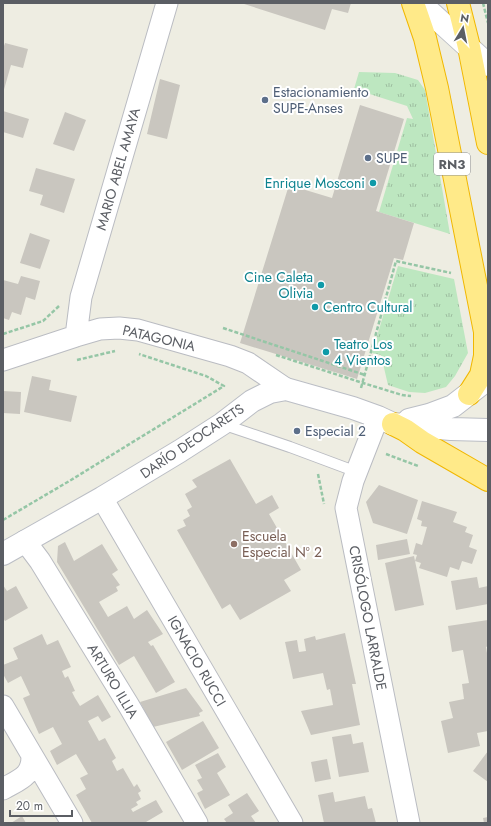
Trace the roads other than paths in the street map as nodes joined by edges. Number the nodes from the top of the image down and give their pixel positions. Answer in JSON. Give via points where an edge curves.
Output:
{"nodes":[{"id":1,"x":167,"y":3,"type":"edge"},
{"id":2,"x":413,"y":3,"type":"edge"},
{"id":3,"x":420,"y":3,"type":"edge"},
{"id":4,"x":458,"y":3,"type":"edge"},
{"id":5,"x":469,"y":47,"type":"junction"},
{"id":6,"x":488,"y":65,"type":"edge"},
{"id":7,"x":488,"y":143,"type":"edge"},
{"id":8,"x":76,"y":336,"type":"junction"},
{"id":9,"x":486,"y":336,"type":"edge"},
{"id":10,"x":3,"y":360,"type":"edge"},
{"id":11,"x":488,"y":379,"type":"edge"},
{"id":12,"x":286,"y":389,"type":"junction"},
{"id":13,"x":469,"y":394,"type":"junction"},
{"id":14,"x":385,"y":420,"type":"junction"},
{"id":15,"x":222,"y":424,"type":"junction"},
{"id":16,"x":488,"y":430,"type":"edge"},
{"id":17,"x":357,"y":472,"type":"junction"},
{"id":18,"x":488,"y":480,"type":"edge"},
{"id":19,"x":102,"y":498,"type":"junction"},
{"id":20,"x":25,"y":541,"type":"junction"},
{"id":21,"x":3,"y":554,"type":"edge"},
{"id":22,"x":3,"y":706,"type":"edge"},
{"id":23,"x":32,"y":757,"type":"junction"},
{"id":24,"x":3,"y":789,"type":"edge"},
{"id":25,"x":72,"y":823,"type":"edge"},
{"id":26,"x":196,"y":823,"type":"edge"},
{"id":27,"x":292,"y":823,"type":"edge"},
{"id":28,"x":409,"y":823,"type":"edge"}],
"edges":[{"from":1,"to":8,"type":"street","name":"MARIO ABEL AMAYA","via":[[81,297]]},
{"from":2,"to":9,"type":"highway","number":"RN3","via":[[425,38],[436,88]]},
{"from":3,"to":5,"type":"street"},
{"from":4,"to":5,"type":"highway","number":"RN3"},
{"from":5,"to":6,"type":"street"},
{"from":5,"to":7,"type":"highway","number":"RN3"},
{"from":8,"to":10,"type":"street","name":"PATAGONIA"},
{"from":8,"to":12,"type":"street","name":"PATAGONIA","via":[[100,329],[138,330],[248,363]]},
{"from":9,"to":13,"type":"highway","via":[[482,375]]},
{"from":11,"to":13,"type":"street"},
{"from":12,"to":14,"type":"street","name":"DARÍO DEOCARETS"},
{"from":12,"to":15,"type":"street","name":"DARÍO DEOCARETS","via":[[270,392],[252,401]]},
{"from":13,"to":14,"type":"street","via":[[453,406],[429,416]]},
{"from":14,"to":16,"type":"street","name":"DARÍO DEOCARETS","via":[[451,429]]},
{"from":14,"to":17,"type":"street","name":"CRISÓLOGO LARRALDE"},
{"from":14,"to":18,"type":"highway"},
{"from":15,"to":17,"type":"lane"},
{"from":15,"to":19,"type":"street","name":"DARÍO DEOCARETS"},
{"from":17,"to":28,"type":"street","name":"CRISÓLOGO LARRALDE","via":[[346,508]]},
{"from":19,"to":20,"type":"street","name":"DARÍO DEOCARETS"},
{"from":19,"to":27,"type":"street","name":"IGNACIO RUCCI"},
{"from":20,"to":21,"type":"street","name":"DARÍO DEOCARETS"},
{"from":20,"to":26,"type":"street","name":"ARTURO ILLIA","via":[[40,561],[125,700]]},
{"from":22,"to":23,"type":"street"},
{"from":23,"to":24,"type":"street","via":[[32,766],[25,776]]},
{"from":23,"to":25,"type":"street"}]}
